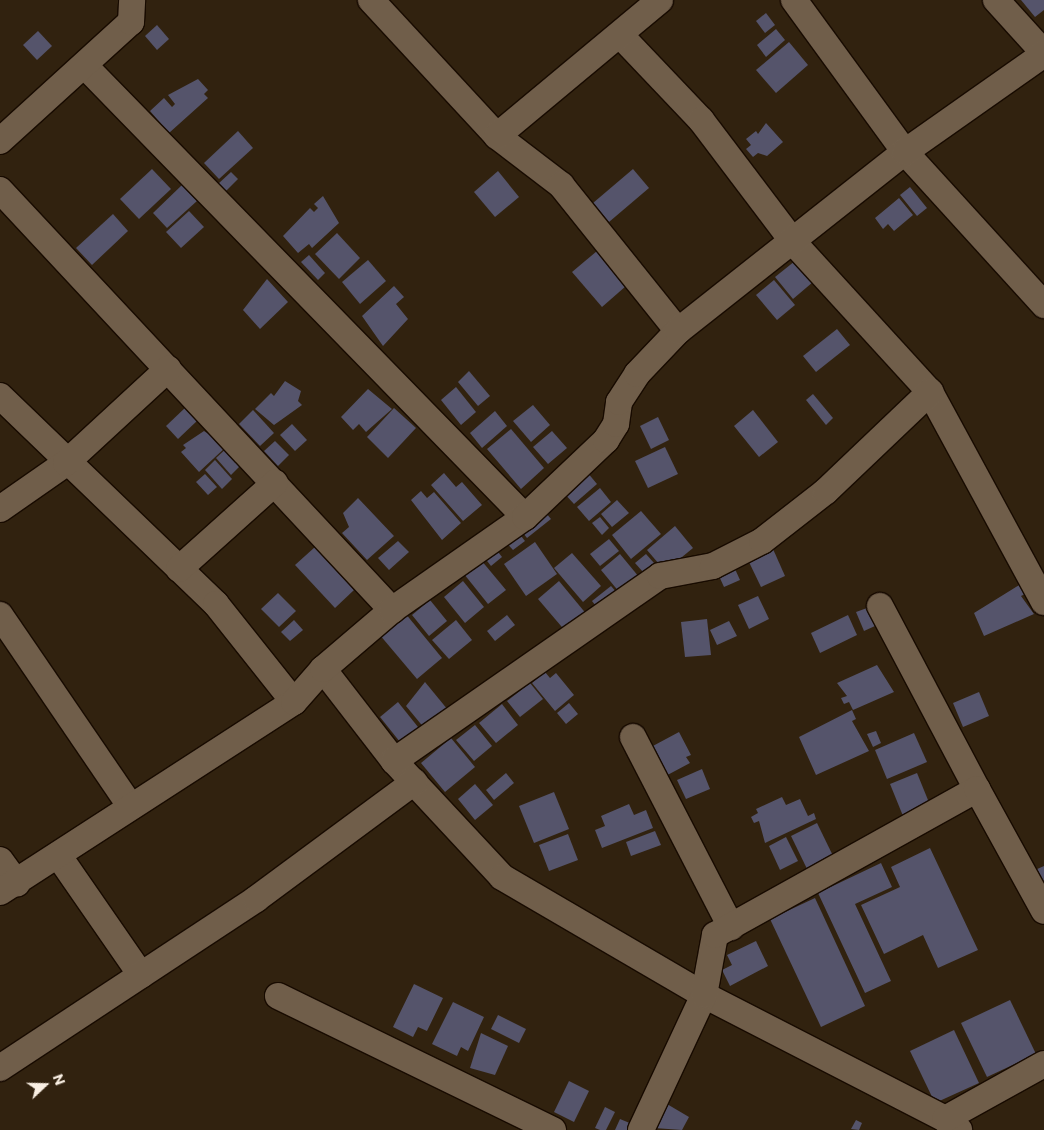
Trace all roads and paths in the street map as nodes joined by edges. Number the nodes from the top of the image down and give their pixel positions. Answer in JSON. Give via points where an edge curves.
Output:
{"nodes":[{"id":1,"x":132,"y":0,"type":"edge"},
{"id":2,"x":371,"y":0,"type":"edge"},
{"id":3,"x":660,"y":0,"type":"edge"},
{"id":4,"x":794,"y":0,"type":"edge"},
{"id":5,"x":996,"y":0,"type":"edge"},
{"id":6,"x":621,"y":36,"type":"junction"},
{"id":7,"x":1044,"y":53,"type":"edge"},
{"id":8,"x":85,"y":66,"type":"junction"},
{"id":9,"x":497,"y":136,"type":"junction"},
{"id":10,"x":0,"y":140,"type":"edge"},
{"id":11,"x":905,"y":152,"type":"junction"},
{"id":12,"x":0,"y":190,"type":"edge"},
{"id":13,"x":794,"y":243,"type":"junction"},
{"id":14,"x":1044,"y":305,"type":"edge"},
{"id":15,"x":678,"y":331,"type":"junction"},
{"id":16,"x":168,"y":369,"type":"junction"},
{"id":17,"x":930,"y":392,"type":"junction"},
{"id":18,"x":0,"y":396,"type":"edge"},
{"id":19,"x":66,"y":463,"type":"junction"},
{"id":20,"x":275,"y":483,"type":"junction"},
{"id":21,"x":0,"y":509,"type":"edge"},
{"id":22,"x":525,"y":517,"type":"junction"},
{"id":23,"x":179,"y":569,"type":"junction"},
{"id":24,"x":1044,"y":602,"type":"edge"},
{"id":25,"x":880,"y":606,"type":"dead end"},
{"id":26,"x":392,"y":610,"type":"junction"},
{"id":27,"x":0,"y":615,"type":"edge"},
{"id":28,"x":323,"y":669,"type":"junction"},
{"id":29,"x":294,"y":702,"type":"junction"},
{"id":30,"x":633,"y":737,"type":"dead end"},
{"id":31,"x":394,"y":761,"type":"junction"},
{"id":32,"x":414,"y":782,"type":"junction"},
{"id":33,"x":977,"y":789,"type":"junction"},
{"id":34,"x":131,"y":807,"type":"junction"},
{"id":35,"x":58,"y":855,"type":"junction"},
{"id":36,"x":0,"y":860,"type":"edge"},
{"id":37,"x":8,"y":888,"type":"edge"},
{"id":38,"x":1044,"y":911,"type":"edge"},
{"id":39,"x":731,"y":927,"type":"junction"},
{"id":40,"x":141,"y":974,"type":"junction"},
{"id":41,"x":704,"y":995,"type":"junction"},
{"id":42,"x":278,"y":996,"type":"dead end"},
{"id":43,"x":1044,"y":1064,"type":"edge"},
{"id":44,"x":0,"y":1068,"type":"edge"},
{"id":45,"x":952,"y":1124,"type":"edge"},
{"id":46,"x":553,"y":1130,"type":"edge"},
{"id":47,"x":641,"y":1130,"type":"edge"}],
"edges":[{"from":1,"to":8,"type":"street","via":[[131,22]]},
{"from":2,"to":9,"type":"street"},
{"from":3,"to":6,"type":"street"},
{"from":4,"to":11,"type":"street"},
{"from":5,"to":7,"type":"street"},
{"from":6,"to":9,"type":"street"},
{"from":6,"to":13,"type":"street","via":[[701,120]]},
{"from":7,"to":11,"type":"street"},
{"from":8,"to":10,"type":"street"},
{"from":8,"to":22,"type":"street"},
{"from":9,"to":15,"type":"street","via":[[561,185]]},
{"from":11,"to":13,"type":"street"},
{"from":11,"to":14,"type":"street"},
{"from":12,"to":16,"type":"street"},
{"from":13,"to":15,"type":"street"},
{"from":13,"to":17,"type":"street"},
{"from":15,"to":22,"type":"street","via":[[637,374],[619,402],[616,424],[606,440]]},
{"from":16,"to":19,"type":"street"},
{"from":16,"to":20,"type":"street"},
{"from":17,"to":24,"type":"street"},
{"from":17,"to":31,"type":"street","via":[[826,491],[762,541],[713,566],[660,576]]},
{"from":18,"to":19,"type":"street"},
{"from":19,"to":21,"type":"street"},
{"from":19,"to":23,"type":"street"},
{"from":20,"to":23,"type":"street"},
{"from":20,"to":26,"type":"street"},
{"from":22,"to":26,"type":"street"},
{"from":23,"to":29,"type":"street","via":[[216,604]]},
{"from":25,"to":33,"type":"street"},
{"from":26,"to":28,"type":"street"},
{"from":27,"to":34,"type":"street"},
{"from":28,"to":29,"type":"street"},
{"from":28,"to":31,"type":"street"},
{"from":29,"to":34,"type":"street"},
{"from":30,"to":39,"type":"street"},
{"from":31,"to":32,"type":"street"},
{"from":32,"to":40,"type":"street","via":[[256,899]]},
{"from":32,"to":41,"type":"street","via":[[502,877]]},
{"from":33,"to":38,"type":"street"},
{"from":33,"to":39,"type":"street"},
{"from":34,"to":35,"type":"street"},
{"from":35,"to":37,"type":"street"},
{"from":35,"to":40,"type":"street"},
{"from":36,"to":37,"type":"street"},
{"from":39,"to":41,"type":"street","via":[[715,936]]},
{"from":40,"to":44,"type":"street"},
{"from":41,"to":45,"type":"street"},
{"from":41,"to":47,"type":"street"},
{"from":42,"to":46,"type":"street"},
{"from":43,"to":45,"type":"street"}]}
